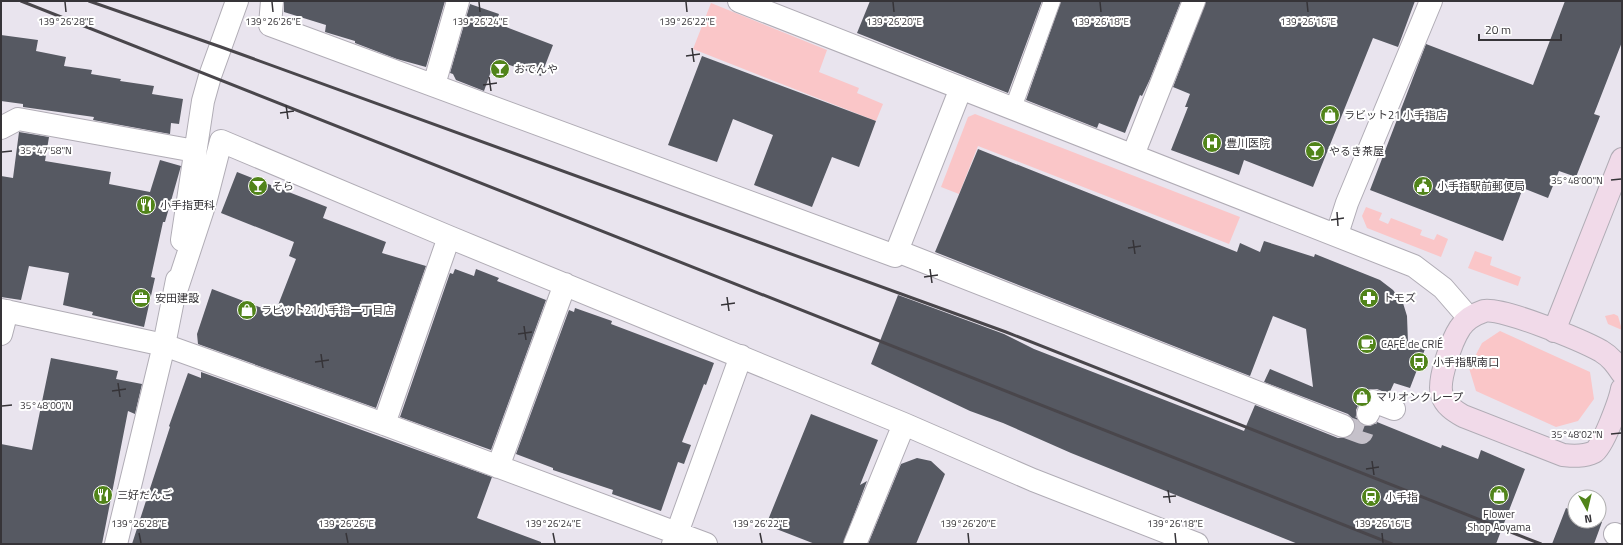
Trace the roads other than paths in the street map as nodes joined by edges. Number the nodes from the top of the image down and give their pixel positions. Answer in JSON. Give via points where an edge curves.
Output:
{"nodes":[{"id":1,"x":238,"y":1,"type":"edge"},
{"id":2,"x":272,"y":1,"type":"edge"},
{"id":3,"x":458,"y":1,"type":"edge"},
{"id":4,"x":739,"y":1,"type":"edge"},
{"id":5,"x":1052,"y":1,"type":"edge"},
{"id":6,"x":1194,"y":1,"type":"edge"},
{"id":7,"x":1431,"y":1,"type":"edge"},
{"id":8,"x":434,"y":85,"type":"junction"},
{"id":9,"x":961,"y":88,"type":"junction"},
{"id":10,"x":1012,"y":108,"type":"junction"},
{"id":11,"x":1,"y":128,"type":"edge"},
{"id":12,"x":195,"y":150,"type":"junction"},
{"id":13,"x":1133,"y":155,"type":"junction"},
{"id":14,"x":1622,"y":159,"type":"edge"},
{"id":15,"x":1337,"y":234,"type":"junction"},
{"id":16,"x":449,"y":238,"type":"junction"},
{"id":17,"x":897,"y":251,"type":"junction"},
{"id":18,"x":565,"y":284,"type":"junction"},
{"id":19,"x":175,"y":294,"type":"junction"},
{"id":20,"x":4,"y":310,"type":"edge"},
{"id":21,"x":1470,"y":318,"type":"junction"},
{"id":22,"x":1554,"y":331,"type":"junction"},
{"id":23,"x":1,"y":334,"type":"edge"},
{"id":24,"x":164,"y":345,"type":"junction"},
{"id":25,"x":741,"y":356,"type":"junction"},
{"id":26,"x":1620,"y":365,"type":"edge"},
{"id":27,"x":1622,"y":389,"type":"edge"},
{"id":28,"x":1394,"y":409,"type":"dead end"},
{"id":29,"x":1368,"y":414,"type":"tunnel mouth"},
{"id":30,"x":384,"y":424,"type":"junction"},
{"id":31,"x":904,"y":424,"type":"junction"},
{"id":32,"x":1343,"y":426,"type":"tunnel mouth"},
{"id":33,"x":498,"y":467,"type":"junction"},
{"id":34,"x":675,"y":538,"type":"edge"},
{"id":35,"x":116,"y":544,"type":"edge"},
{"id":36,"x":706,"y":544,"type":"edge"},
{"id":37,"x":855,"y":544,"type":"edge"},
{"id":38,"x":1197,"y":544,"type":"edge"}],
"edges":[{"from":1,"to":12,"type":"street","via":[[210,76]]},
{"from":2,"to":8,"type":"street","via":[[270,25]]},
{"from":3,"to":8,"type":"street"},
{"from":4,"to":9,"type":"street"},
{"from":5,"to":10,"type":"lane"},
{"from":6,"to":13,"type":"street"},
{"from":7,"to":15,"type":"street","via":[[1347,203]]},
{"from":8,"to":17,"type":"street","via":[[895,256]]},
{"from":9,"to":10,"type":"street"},
{"from":9,"to":17,"type":"street"},
{"from":10,"to":13,"type":"street"},
{"from":11,"to":12,"type":"street","via":[[18,119]]},
{"from":12,"to":19,"type":"street"},
{"from":13,"to":15,"type":"street"},
{"from":14,"to":22,"type":"street"},
{"from":15,"to":21,"type":"street","via":[[1414,266],[1443,288]]},
{"from":16,"to":18,"type":"street"},
{"from":16,"to":19,"type":"street","via":[[221,141],[205,203]]},
{"from":16,"to":30,"type":"street"},
{"from":17,"to":32,"type":"street"},
{"from":18,"to":25,"type":"street"},
{"from":18,"to":33,"type":"street"},
{"from":19,"to":24,"type":"street"},
{"from":20,"to":23,"type":"street"},
{"from":20,"to":24,"type":"street"},
{"from":21,"to":22,"type":"street","via":[[1485,311],[1509,313]]},
{"from":21,"to":27,"type":"street","via":[[1457,335],[1443,368],[1441,385],[1442,395],[1451,409],[1463,416],[1563,455],[1576,457],[1594,452],[1601,444]]},
{"from":22,"to":26,"type":"street","via":[[1601,351]]},
{"from":24,"to":30,"type":"street"},
{"from":24,"to":35,"type":"street"},
{"from":25,"to":31,"type":"street"},
{"from":25,"to":34,"type":"street"},
{"from":28,"to":29,"type":"street","via":[[1373,401]]},
{"from":30,"to":33,"type":"street"},
{"from":31,"to":37,"type":"street"},
{"from":31,"to":38,"type":"street","via":[[1034,480]]},
{"from":33,"to":34,"type":"street"},
{"from":34,"to":36,"type":"street"}]}
